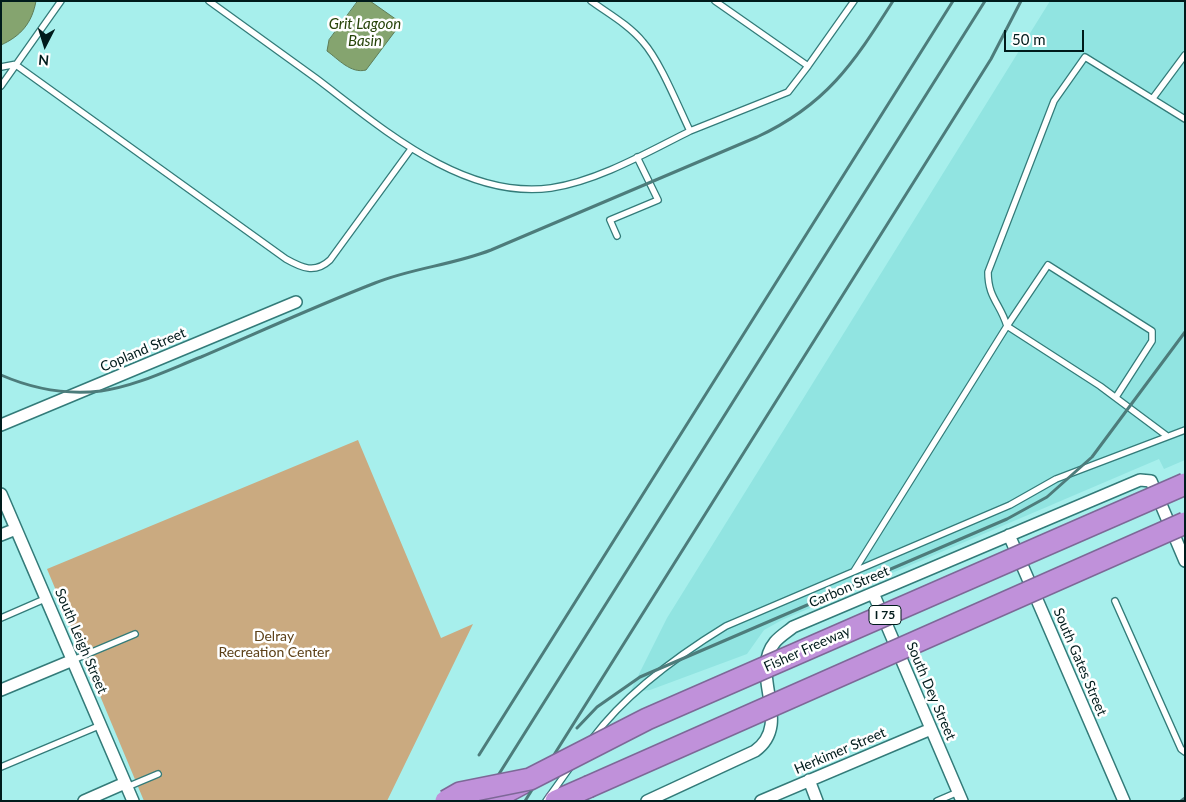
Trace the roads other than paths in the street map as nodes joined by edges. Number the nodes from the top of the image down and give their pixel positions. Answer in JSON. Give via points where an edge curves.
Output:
{"nodes":[{"id":1,"x":61,"y":1,"type":"edge"},
{"id":2,"x":209,"y":1,"type":"edge"},
{"id":3,"x":591,"y":1,"type":"edge"},
{"id":4,"x":715,"y":1,"type":"edge"},
{"id":5,"x":854,"y":1,"type":"edge"},
{"id":6,"x":1185,"y":55,"type":"edge"},
{"id":7,"x":17,"y":64,"type":"junction"},
{"id":8,"x":808,"y":66,"type":"junction"},
{"id":9,"x":1,"y":67,"type":"edge"},
{"id":10,"x":1,"y":86,"type":"edge"},
{"id":11,"x":1153,"y":98,"type":"junction"},
{"id":12,"x":1185,"y":119,"type":"edge"},
{"id":13,"x":690,"y":131,"type":"junction"},
{"id":14,"x":411,"y":148,"type":"junction"},
{"id":15,"x":637,"y":158,"type":"junction"},
{"id":16,"x":617,"y":236,"type":"dead end"},
{"id":17,"x":296,"y":302,"type":"dead end"},
{"id":18,"x":1007,"y":326,"type":"junction"},
{"id":19,"x":1116,"y":397,"type":"junction"},
{"id":20,"x":1185,"y":422,"type":"edge"},
{"id":21,"x":1,"y":425,"type":"edge"},
{"id":22,"x":1182,"y":430,"type":"edge"},
{"id":23,"x":1167,"y":436,"type":"junction"},
{"id":24,"x":1185,"y":484,"type":"edge"},
{"id":25,"x":1,"y":494,"type":"edge"},
{"id":26,"x":1185,"y":523,"type":"edge"},
{"id":27,"x":16,"y":529,"type":"junction"},
{"id":28,"x":1,"y":535,"type":"edge"},
{"id":29,"x":1009,"y":535,"type":"junction"},
{"id":30,"x":1185,"y":561,"type":"edge"},
{"id":31,"x":854,"y":571,"type":"junction"},
{"id":32,"x":873,"y":593,"type":"junction"},
{"id":33,"x":47,"y":598,"type":"junction"},
{"id":34,"x":1115,"y":601,"type":"dead end"},
{"id":35,"x":1,"y":618,"type":"edge"},
{"id":36,"x":135,"y":634,"type":"dead end"},
{"id":37,"x":73,"y":660,"type":"junction"},
{"id":38,"x":1,"y":690,"type":"edge"},
{"id":39,"x":101,"y":725,"type":"junction"},
{"id":40,"x":931,"y":729,"type":"junction"},
{"id":41,"x":1185,"y":752,"type":"edge"},
{"id":42,"x":1,"y":767,"type":"edge"},
{"id":43,"x":158,"y":774,"type":"dead end"},
{"id":44,"x":530,"y":779,"type":"junction"},
{"id":45,"x":809,"y":780,"type":"junction"},
{"id":46,"x":126,"y":785,"type":"junction"},
{"id":47,"x":581,"y":794,"type":"edge"},
{"id":48,"x":960,"y":796,"type":"edge"},
{"id":49,"x":84,"y":801,"type":"edge"},
{"id":50,"x":133,"y":801,"type":"edge"},
{"id":51,"x":446,"y":801,"type":"edge"},
{"id":52,"x":489,"y":801,"type":"edge"},
{"id":53,"x":546,"y":801,"type":"edge"},
{"id":54,"x":556,"y":801,"type":"edge"},
{"id":55,"x":647,"y":801,"type":"edge"},
{"id":56,"x":761,"y":801,"type":"edge"},
{"id":57,"x":817,"y":801,"type":"edge"},
{"id":58,"x":937,"y":801,"type":"edge"},
{"id":59,"x":1124,"y":801,"type":"edge"}],
"edges":[{"from":1,"to":7,"type":"lane"},
{"from":2,"to":14,"type":"lane"},
{"from":3,"to":13,"type":"lane","via":[[644,42]]},
{"from":4,"to":8,"type":"lane"},
{"from":5,"to":8,"type":"lane"},
{"from":6,"to":11,"type":"lane"},
{"from":7,"to":9,"type":"lane"},
{"from":7,"to":10,"type":"lane"},
{"from":7,"to":14,"type":"lane","via":[[286,259],[307,268],[320,268],[330,260]]},
{"from":8,"to":13,"type":"lane","via":[[788,92]]},
{"from":11,"to":12,"type":"lane"},
{"from":11,"to":18,"type":"lane","via":[[1085,57],[1054,101],[988,272],[988,287],[1003,312]]},
{"from":13,"to":15,"type":"lane"},
{"from":14,"to":15,"type":"lane","via":[[444,167],[520,190],[576,182]]},
{"from":15,"to":16,"type":"lane","via":[[658,200],[610,220]]},
{"from":17,"to":21,"type":"street","name":"Copland Street"},
{"from":18,"to":19,"type":"lane"},
{"from":18,"to":19,"type":"lane","via":[[1048,265],[1152,331],[1152,341]]},
{"from":18,"to":31,"type":"lane"},
{"from":19,"to":23,"type":"lane"},
{"from":20,"to":22,"type":"lane"},
{"from":22,"to":23,"type":"lane"},
{"from":23,"to":31,"type":"lane","via":[[1056,479],[1010,505]]},
{"from":24,"to":44,"type":"highway","name":"Fisher Freeway","number":"I 75","bridge":true,"via":[[647,719]]},
{"from":25,"to":27,"type":"street","name":"South Leigh Street"},
{"from":26,"to":47,"type":"highway","bridge":true},
{"from":27,"to":28,"type":"street"},
{"from":27,"to":33,"type":"street","name":"South Leigh Street"},
{"from":29,"to":30,"type":"street","name":"Carbon Street","via":[[1140,480],[1151,481]]},
{"from":29,"to":32,"type":"street","name":"Carbon Street"},
{"from":29,"to":59,"type":"street","name":"South Gates Street"},
{"from":31,"to":53,"type":"lane","via":[[726,626],[697,644],[603,723]]},
{"from":32,"to":40,"type":"street","name":"South Dey Street"},
{"from":32,"to":55,"type":"street","name":"Carbon Street","via":[[793,627],[774,642],[767,659],[766,675],[773,724],[768,738],[760,747]]},
{"from":33,"to":35,"type":"lane"},
{"from":33,"to":37,"type":"street","name":"South Leigh Street"},
{"from":34,"to":41,"type":"lane"},
{"from":36,"to":37,"type":"lane"},
{"from":37,"to":38,"type":"street"},
{"from":37,"to":39,"type":"street","name":"South Leigh Street"},
{"from":39,"to":42,"type":"lane"},
{"from":39,"to":46,"type":"street","name":"South Leigh Street"},
{"from":40,"to":45,"type":"street","name":"Herkimer Street"},
{"from":40,"to":48,"type":"street","name":"South Dey Street"},
{"from":43,"to":46,"type":"lane"},
{"from":44,"to":51,"type":"highway","bridge":true,"via":[[460,793]]},
{"from":44,"to":52,"type":"highway","name":"Fisher Freeway","number":"I 75","bridge":true},
{"from":45,"to":56,"type":"street","name":"Herkimer Street"},
{"from":45,"to":57,"type":"street"},
{"from":46,"to":49,"type":"street"},
{"from":46,"to":50,"type":"street","name":"South Leigh Street"},
{"from":47,"to":54,"type":"highway"},
{"from":48,"to":58,"type":"lane"}]}
